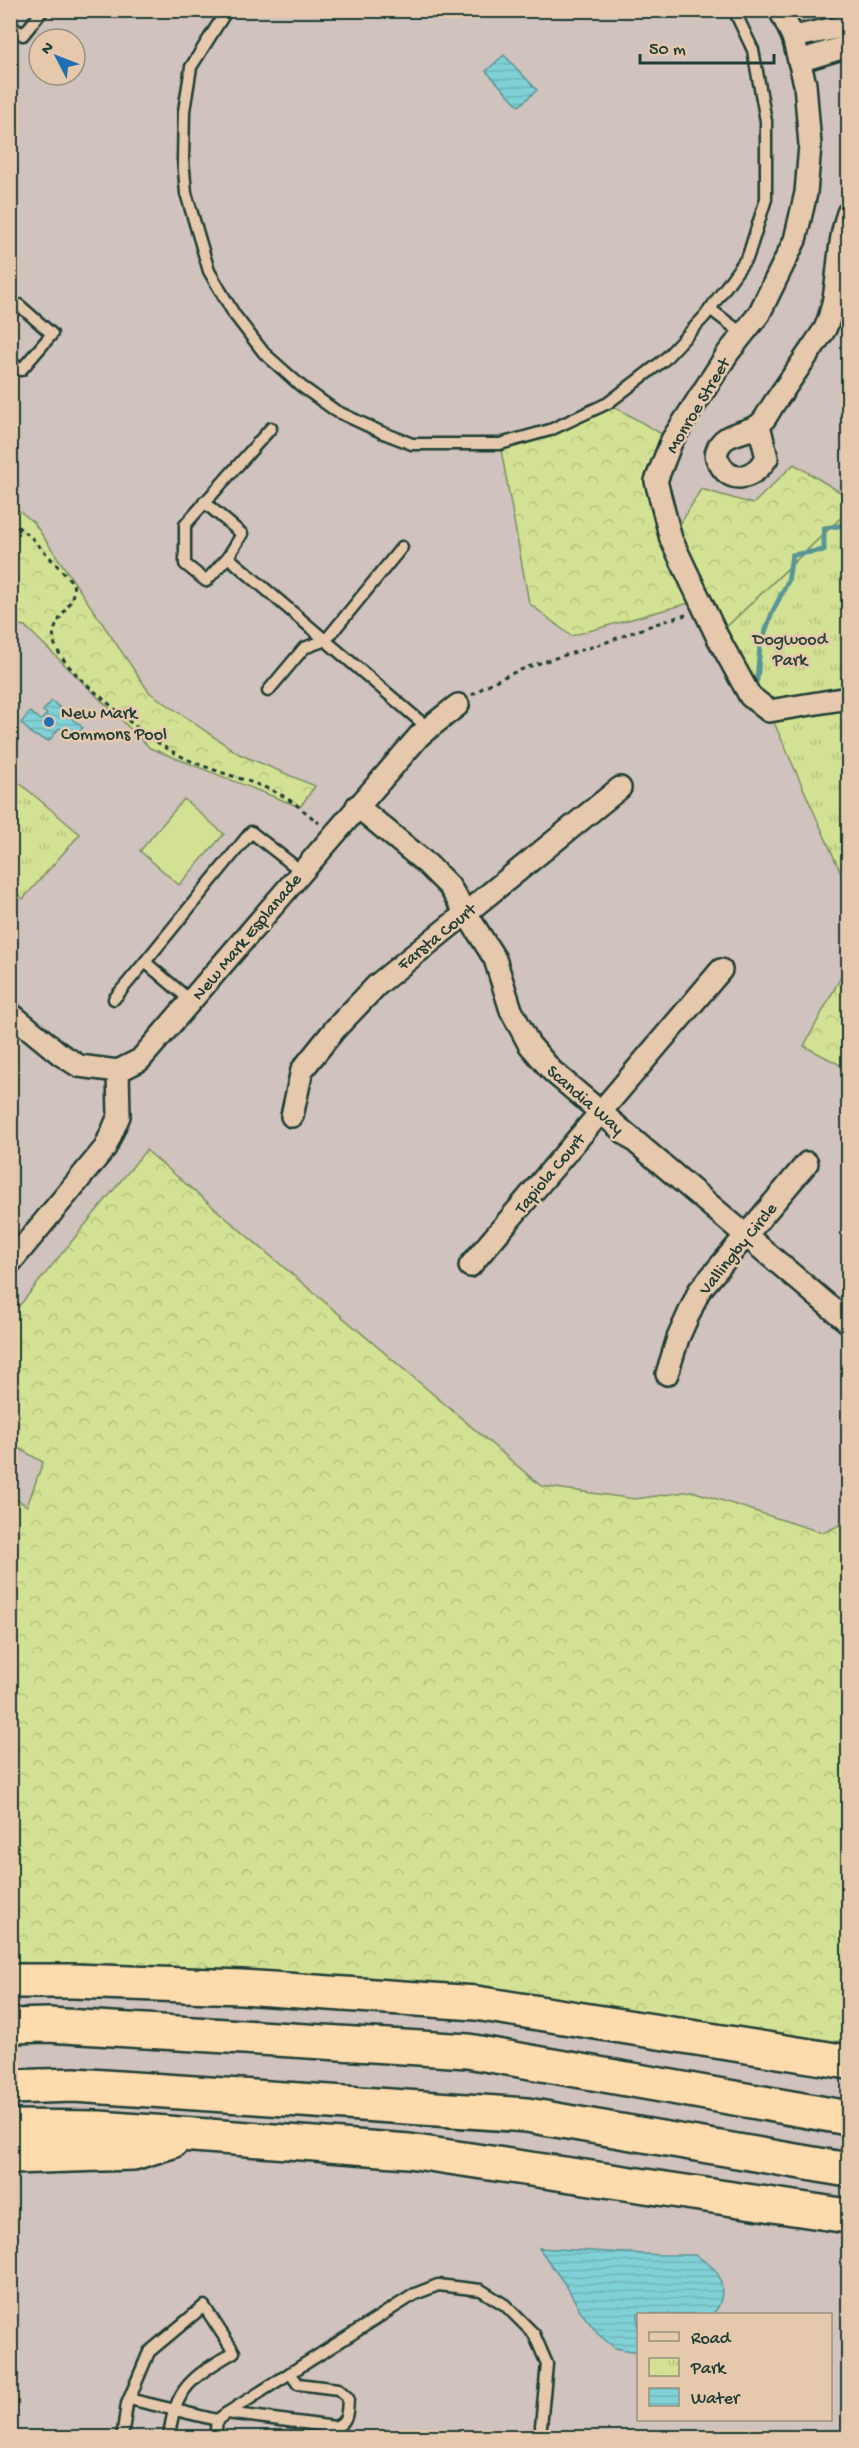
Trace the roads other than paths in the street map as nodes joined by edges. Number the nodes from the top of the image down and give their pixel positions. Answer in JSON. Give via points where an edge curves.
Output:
{"nodes":[{"id":1,"x":43,"y":10,"type":"edge"},
{"id":2,"x":227,"y":10,"type":"edge"},
{"id":3,"x":734,"y":10,"type":"edge"},
{"id":4,"x":780,"y":10,"type":"edge"},
{"id":5,"x":10,"y":25,"type":"edge"},
{"id":6,"x":843,"y":29,"type":"edge"},
{"id":7,"x":793,"y":37,"type":"junction"},
{"id":8,"x":799,"y":61,"type":"junction"},
{"id":9,"x":849,"y":213,"type":"edge"},
{"id":10,"x":710,"y":309,"type":"junction"},
{"id":11,"x":10,"y":315,"type":"edge"},
{"id":12,"x":743,"y":334,"type":"junction"},
{"id":13,"x":10,"y":361,"type":"edge"},
{"id":14,"x":759,"y":425,"type":"dead end"},
{"id":15,"x":271,"y":428,"type":"dead end"},
{"id":16,"x":204,"y":502,"type":"junction"},
{"id":17,"x":402,"y":547,"type":"dead end"},
{"id":18,"x":228,"y":557,"type":"junction"},
{"id":19,"x":326,"y":640,"type":"junction"},
{"id":20,"x":268,"y":691,"type":"dead end"},
{"id":21,"x":849,"y":698,"type":"edge"},
{"id":22,"x":458,"y":705,"type":"road end"},
{"id":23,"x":428,"y":728,"type":"junction"},
{"id":24,"x":620,"y":788,"type":"dead end"},
{"id":25,"x":357,"y":806,"type":"junction"},
{"id":26,"x":301,"y":871,"type":"junction"},
{"id":27,"x":466,"y":911,"type":"junction"},
{"id":28,"x":145,"y":962,"type":"junction"},
{"id":29,"x":721,"y":970,"type":"dead end"},
{"id":30,"x":114,"y":999,"type":"dead end"},
{"id":31,"x":191,"y":1001,"type":"junction"},
{"id":32,"x":10,"y":1013,"type":"edge"},
{"id":33,"x":118,"y":1071,"type":"junction"},
{"id":34,"x":601,"y":1113,"type":"junction"},
{"id":35,"x":292,"y":1116,"type":"dead end"},
{"id":36,"x":807,"y":1163,"type":"dead end"},
{"id":37,"x":745,"y":1235,"type":"junction"},
{"id":38,"x":10,"y":1263,"type":"edge"},
{"id":39,"x":470,"y":1266,"type":"dead end"},
{"id":40,"x":849,"y":1322,"type":"edge"},
{"id":41,"x":667,"y":1374,"type":"dead end"},
{"id":42,"x":10,"y":1981,"type":"edge"},
{"id":43,"x":10,"y":2026,"type":"edge"},
{"id":44,"x":849,"y":2062,"type":"edge"},
{"id":45,"x":10,"y":2087,"type":"edge"},
{"id":46,"x":849,"y":2118,"type":"edge"},
{"id":47,"x":10,"y":2127,"type":"edge"},
{"id":48,"x":194,"y":2134,"type":"junction"},
{"id":49,"x":10,"y":2157,"type":"edge"},
{"id":50,"x":849,"y":2170,"type":"edge"},
{"id":51,"x":849,"y":2216,"type":"edge"},
{"id":52,"x":290,"y":2373,"type":"junction"},
{"id":53,"x":129,"y":2399,"type":"junction"},
{"id":54,"x":176,"y":2409,"type":"junction"},
{"id":55,"x":227,"y":2413,"type":"junction"},
{"id":56,"x":218,"y":2420,"type":"junction"},
{"id":57,"x":540,"y":2426,"type":"dead end"},
{"id":58,"x":122,"y":2438,"type":"edge"},
{"id":59,"x":169,"y":2438,"type":"edge"},
{"id":60,"x":215,"y":2438,"type":"edge"}],
"edges":[{"from":1,"to":5,"type":"lane","via":[[23,35]]},
{"from":2,"to":10,"type":"lane","via":[[191,67],[184,111],[186,193],[209,271],[234,314],[264,353],[336,411],[412,444],[500,444],[550,430],[608,403],[664,360]]},
{"from":3,"to":10,"type":"lane","via":[[753,50],[766,121],[766,198],[748,256]]},
{"from":4,"to":7,"type":"street","name":"Monroe Street"},
{"from":6,"to":7,"type":"street"},
{"from":6,"to":8,"type":"street"},
{"from":7,"to":8,"type":"street","name":"Monroe Street"},
{"from":8,"to":12,"type":"street","name":"Monroe Street","via":[[810,145],[806,193],[795,240],[759,314]]},
{"from":9,"to":14,"type":"street","via":[[832,313]]},
{"from":10,"to":12,"type":"lane"},
{"from":11,"to":13,"type":"lane","via":[[19,305],[52,334],[21,370]]},
{"from":12,"to":21,"type":"street","name":"Monroe Street","via":[[672,440],[656,481],[671,539],[750,696],[769,711]]},
{"from":15,"to":16,"type":"lane"},
{"from":16,"to":18,"type":"lane","via":[[242,534]]},
{"from":16,"to":18,"type":"lane","via":[[185,525],[185,564],[206,581]]},
{"from":17,"to":19,"type":"lane"},
{"from":18,"to":19,"type":"lane"},
{"from":19,"to":20,"type":"lane","via":[[304,648]]},
{"from":19,"to":23,"type":"lane"},
{"from":22,"to":23,"type":"street","name":"New Mark Esplanade"},
{"from":23,"to":25,"type":"street","name":"New Mark Esplanade"},
{"from":24,"to":27,"type":"street","name":"Farsta Court"},
{"from":25,"to":26,"type":"street","name":"New Mark Esplanade"},
{"from":25,"to":27,"type":"street","name":"Scandia Way","via":[[427,864]]},
{"from":26,"to":28,"type":"lane","via":[[251,832]]},
{"from":26,"to":31,"type":"street","name":"New Mark Esplanade"},
{"from":27,"to":34,"type":"street","name":"Scandia Way","via":[[495,958],[511,1010],[529,1044],[552,1071]]},
{"from":27,"to":35,"type":"street","name":"Farsta Court","via":[[377,985],[334,1029],[302,1070]]},
{"from":28,"to":30,"type":"lane"},
{"from":28,"to":31,"type":"lane"},
{"from":29,"to":34,"type":"street","name":"Tapiola Court"},
{"from":31,"to":33,"type":"street","name":"New Mark Esplanade","via":[[140,1060]]},
{"from":32,"to":33,"type":"street","via":[[79,1066]]},
{"from":33,"to":38,"type":"street","via":[[119,1116],[105,1148]]},
{"from":34,"to":37,"type":"street","name":"Scandia Way"},
{"from":34,"to":39,"type":"street","name":"Tapiola Court"},
{"from":36,"to":37,"type":"street","name":"Vallingby Circle"},
{"from":37,"to":40,"type":"street","name":"Scandia Way"},
{"from":37,"to":41,"type":"street","name":"Vallingby Circle","via":[[699,1291]]},
{"from":42,"to":44,"type":"highway","via":[[242,1987],[476,2003]]},
{"from":43,"to":46,"type":"highway","via":[[48,2025],[468,2051]]},
{"from":45,"to":50,"type":"highway","via":[[74,2085],[526,2115]]},
{"from":47,"to":48,"type":"highway"},
{"from":48,"to":49,"type":"highway","via":[[133,2153]]},
{"from":48,"to":51,"type":"highway","via":[[409,2151]]},
{"from":52,"to":55,"type":"lane"},
{"from":52,"to":55,"type":"lane","via":[[298,2384],[344,2392],[348,2398],[342,2425]]},
{"from":52,"to":57,"type":"lane","via":[[415,2294],[438,2285],[481,2290],[505,2305],[534,2334],[546,2364]]},
{"from":53,"to":54,"type":"lane"},
{"from":53,"to":54,"type":"lane","via":[[149,2352],[204,2306],[234,2352],[197,2374],[180,2395]]},
{"from":53,"to":58,"type":"lane"},
{"from":54,"to":56,"type":"lane"},
{"from":54,"to":59,"type":"lane"},
{"from":55,"to":56,"type":"lane"},
{"from":56,"to":60,"type":"lane"}]}
